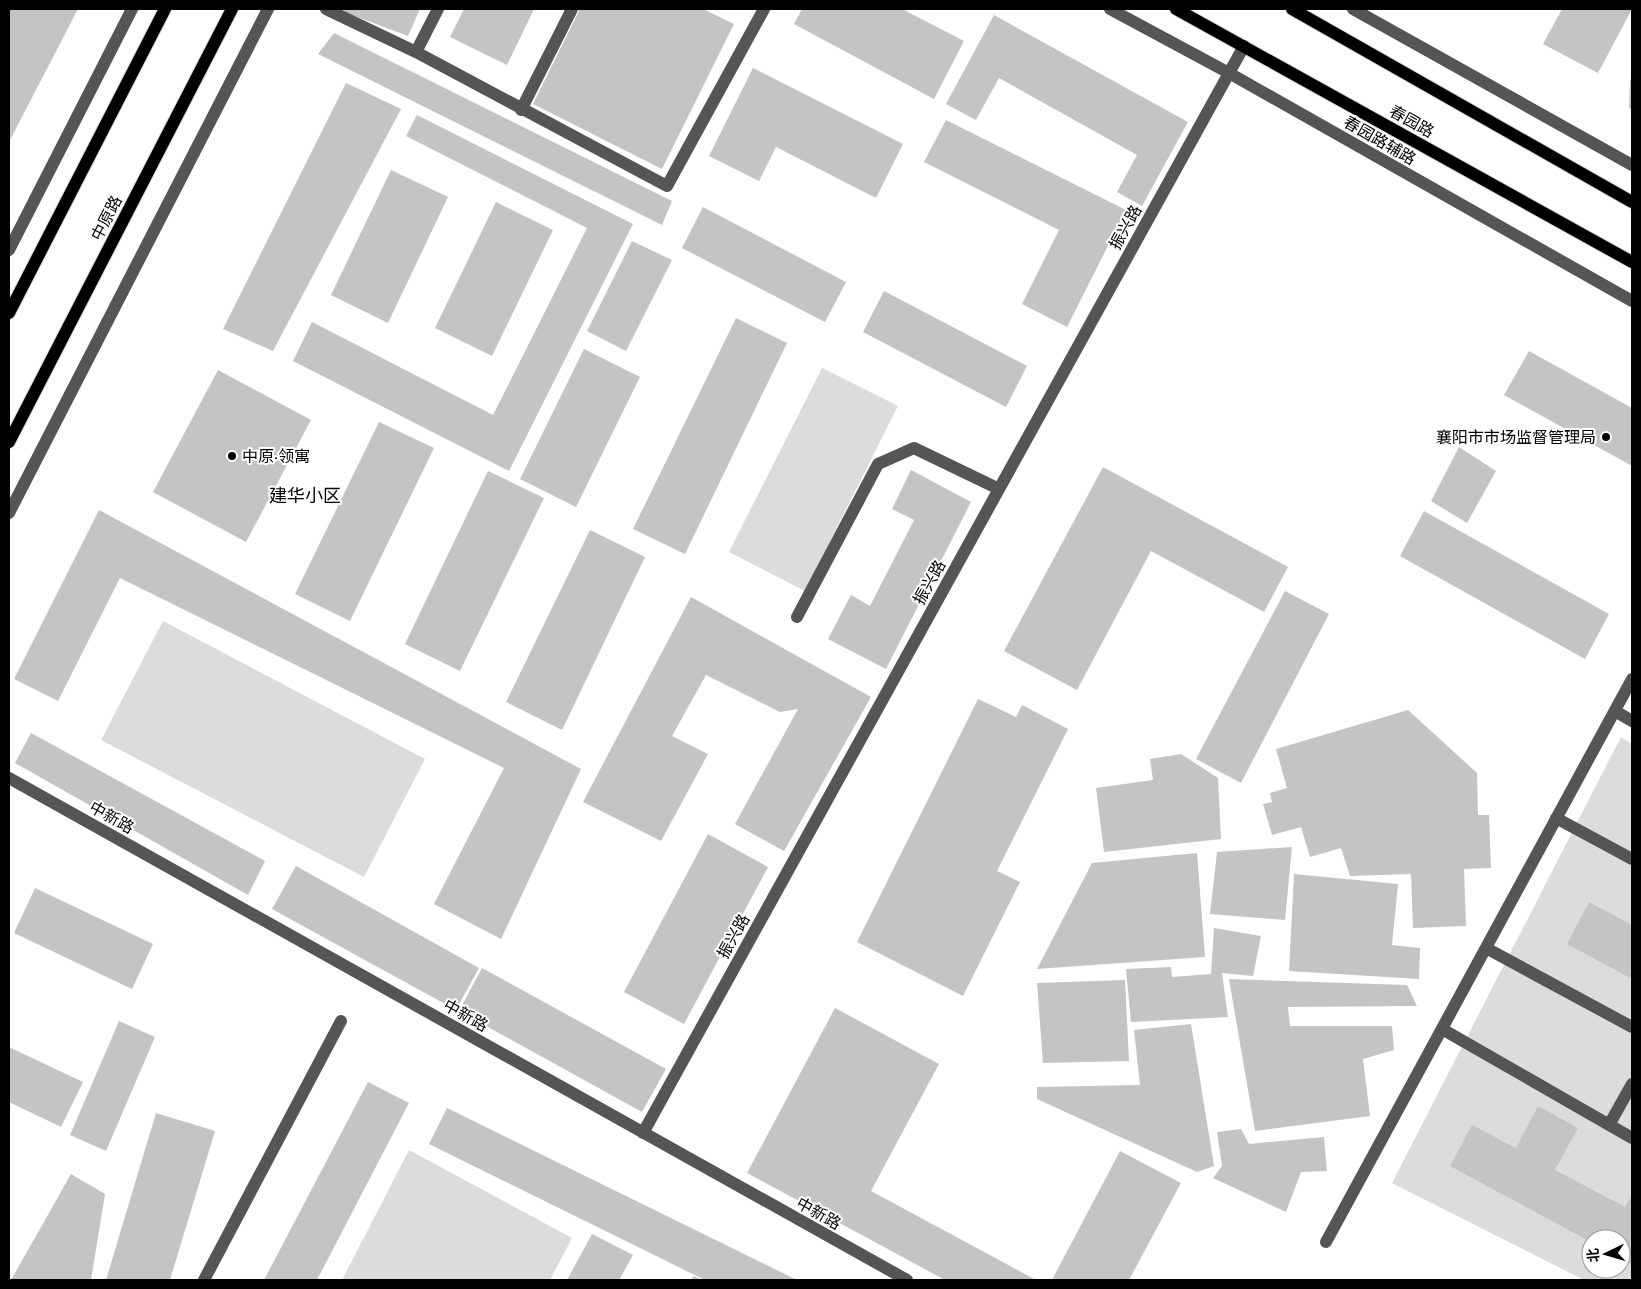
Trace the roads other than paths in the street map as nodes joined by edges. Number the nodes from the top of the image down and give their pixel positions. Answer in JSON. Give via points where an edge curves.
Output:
{"nodes":[{"id":1,"x":132,"y":9,"type":"edge"},
{"id":2,"x":165,"y":9,"type":"edge"},
{"id":3,"x":232,"y":9,"type":"edge"},
{"id":4,"x":268,"y":9,"type":"edge"},
{"id":5,"x":326,"y":9,"type":"edge"},
{"id":6,"x":438,"y":9,"type":"edge"},
{"id":7,"x":572,"y":9,"type":"edge"},
{"id":8,"x":764,"y":9,"type":"edge"},
{"id":9,"x":1110,"y":9,"type":"edge"},
{"id":10,"x":1176,"y":9,"type":"edge"},
{"id":11,"x":1292,"y":9,"type":"edge"},
{"id":12,"x":1353,"y":9,"type":"edge"},
{"id":13,"x":1244,"y":46,"type":"junction"},
{"id":14,"x":416,"y":52,"type":"junction"},
{"id":15,"x":1229,"y":73,"type":"junction"},
{"id":16,"x":521,"y":110,"type":"junction"},
{"id":17,"x":1632,"y":165,"type":"edge"},
{"id":18,"x":1632,"y":202,"type":"edge"},
{"id":19,"x":9,"y":250,"type":"edge"},
{"id":20,"x":1632,"y":262,"type":"edge"},
{"id":21,"x":1632,"y":301,"type":"edge"},
{"id":22,"x":9,"y":314,"type":"edge"},
{"id":23,"x":9,"y":442,"type":"edge"},
{"id":24,"x":999,"y":489,"type":"junction"},
{"id":25,"x":9,"y":514,"type":"edge"},
{"id":26,"x":798,"y":617,"type":"dead end"},
{"id":27,"x":1632,"y":679,"type":"edge"},
{"id":28,"x":1615,"y":711,"type":"junction"},
{"id":29,"x":1632,"y":721,"type":"edge"},
{"id":30,"x":9,"y":778,"type":"edge"},
{"id":31,"x":1556,"y":818,"type":"junction"},
{"id":32,"x":1632,"y":859,"type":"edge"},
{"id":33,"x":1486,"y":948,"type":"junction"},
{"id":34,"x":341,"y":1021,"type":"dead end"},
{"id":35,"x":1632,"y":1027,"type":"edge"},
{"id":36,"x":1442,"y":1029,"type":"junction"},
{"id":37,"x":1632,"y":1084,"type":"edge"},
{"id":38,"x":1609,"y":1125,"type":"junction"},
{"id":39,"x":643,"y":1133,"type":"junction"},
{"id":40,"x":1632,"y":1138,"type":"edge"},
{"id":41,"x":1326,"y":1242,"type":"dead end"},
{"id":42,"x":204,"y":1280,"type":"edge"},
{"id":43,"x":907,"y":1280,"type":"edge"}],
"edges":[{"from":1,"to":19,"type":"street"},
{"from":2,"to":22,"type":"main road"},
{"from":3,"to":23,"type":"main road","name":"中原路"},
{"from":4,"to":25,"type":"street"},
{"from":5,"to":14,"type":"street"},
{"from":6,"to":14,"type":"street"},
{"from":7,"to":16,"type":"street"},
{"from":8,"to":16,"type":"street","via":[[666,186]]},
{"from":9,"to":15,"type":"street","name":"春园路辅路"},
{"from":10,"to":13,"type":"main road","name":"春园路"},
{"from":11,"to":18,"type":"main road"},
{"from":12,"to":17,"type":"street"},
{"from":13,"to":15,"type":"street","name":"振兴路"},
{"from":13,"to":20,"type":"main road","name":"春园路"},
{"from":14,"to":16,"type":"street"},
{"from":15,"to":21,"type":"street","name":"春园路辅路"},
{"from":15,"to":24,"type":"street","name":"振兴路"},
{"from":24,"to":26,"type":"street","via":[[914,448],[878,464]]},
{"from":24,"to":39,"type":"street","name":"振兴路"},
{"from":27,"to":28,"type":"street"},
{"from":28,"to":29,"type":"street"},
{"from":28,"to":31,"type":"street"},
{"from":30,"to":39,"type":"street","name":"中新路"},
{"from":31,"to":32,"type":"street"},
{"from":31,"to":33,"type":"street"},
{"from":33,"to":35,"type":"street"},
{"from":33,"to":36,"type":"street"},
{"from":34,"to":42,"type":"street"},
{"from":36,"to":38,"type":"street"},
{"from":36,"to":41,"type":"street"},
{"from":37,"to":38,"type":"street"},
{"from":38,"to":40,"type":"street"},
{"from":39,"to":43,"type":"street","name":"中新路"}]}
